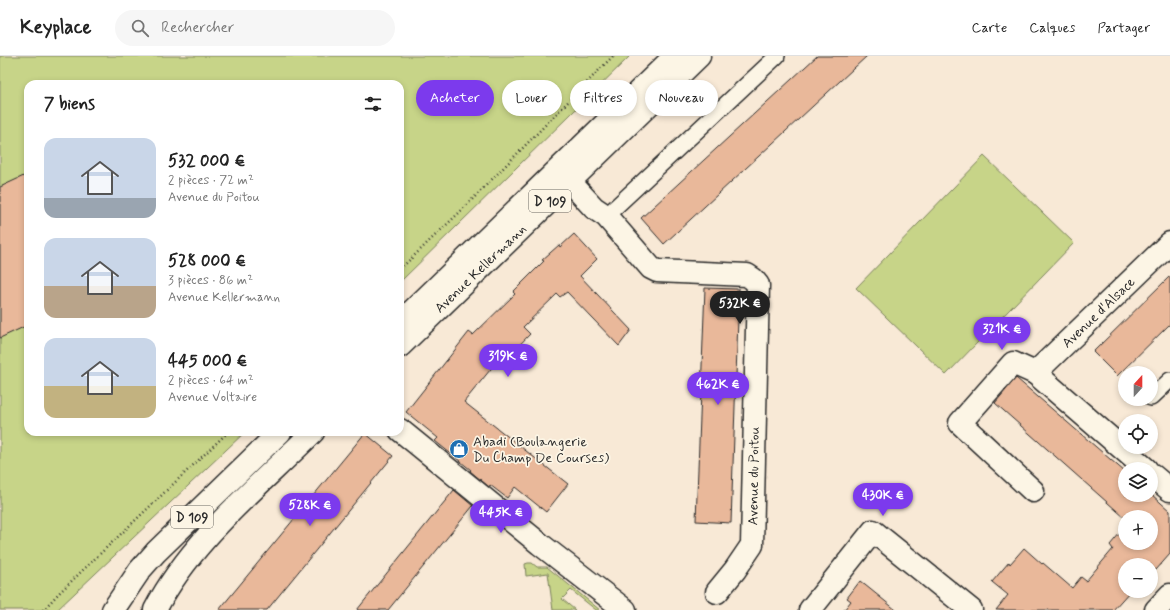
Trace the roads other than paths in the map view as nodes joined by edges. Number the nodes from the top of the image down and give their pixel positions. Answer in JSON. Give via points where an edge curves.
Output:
{"nodes":[{"id":1,"x":675,"y":56,"type":"edge"},
{"id":2,"x":699,"y":56,"type":"edge"},
{"id":3,"x":777,"y":56,"type":"edge"},
{"id":4,"x":562,"y":178,"type":"junction"},
{"id":5,"x":606,"y":216,"type":"junction"},
{"id":6,"x":1170,"y":243,"type":"edge"},
{"id":7,"x":404,"y":319,"type":"edge"},
{"id":8,"x":404,"y":342,"type":"edge"},
{"id":9,"x":1035,"y":373,"type":"junction"},
{"id":10,"x":1170,"y":380,"type":"edge"},
{"id":11,"x":1158,"y":392,"type":"edge"},
{"id":12,"x":404,"y":433,"type":"edge"},
{"id":13,"x":276,"y":436,"type":"edge"},
{"id":14,"x":309,"y":436,"type":"edge"},
{"id":15,"x":1138,"y":462,"type":"edge"},
{"id":16,"x":1158,"y":480,"type":"edge"},
{"id":17,"x":1170,"y":490,"type":"edge"},
{"id":18,"x":1033,"y":491,"type":"dead end"},
{"id":19,"x":717,"y":592,"type":"dead end"},
{"id":20,"x":1170,"y":595,"type":"edge"},
{"id":21,"x":113,"y":610,"type":"edge"},
{"id":22,"x":155,"y":610,"type":"edge"},
{"id":23,"x":625,"y":610,"type":"edge"},
{"id":24,"x":810,"y":610,"type":"edge"},
{"id":25,"x":971,"y":610,"type":"edge"},
{"id":26,"x":1156,"y":610,"type":"edge"}],
"edges":[{"from":1,"to":4,"type":"street","name":"Avenue Kellermann","number":"D 109"},
{"from":2,"to":4,"type":"street","name":"Avenue Kellermann","number":"D 109"},
{"from":3,"to":5,"type":"lane"},
{"from":4,"to":5,"type":"street","name":"Avenue du Poitou"},
{"from":4,"to":7,"type":"street","name":"Avenue Kellermann","number":"D 109"},
{"from":4,"to":8,"type":"street","name":"Avenue Kellermann","number":"D 109","via":[[531,219]]},
{"from":5,"to":19,"type":"street","name":"Avenue du Poitou","via":[[651,268],[657,271],[747,276],[758,285],[752,545]]},
{"from":6,"to":9,"type":"street","name":"Avenue d'Alsace"},
{"from":9,"to":15,"type":"street"},
{"from":9,"to":18,"type":"street","via":[[1013,363],[960,423]]},
{"from":10,"to":11,"type":"lane"},
{"from":12,"to":23,"type":"street"},
{"from":13,"to":21,"type":"street","number":"D 109","via":[[156,552],[140,570]]},
{"from":14,"to":22,"type":"street","number":"D 109","via":[[202,542],[180,568]]},
{"from":16,"to":17,"type":"street"},
{"from":20,"to":26,"type":"street"},
{"from":24,"to":25,"type":"street","via":[[873,530]]}]}
